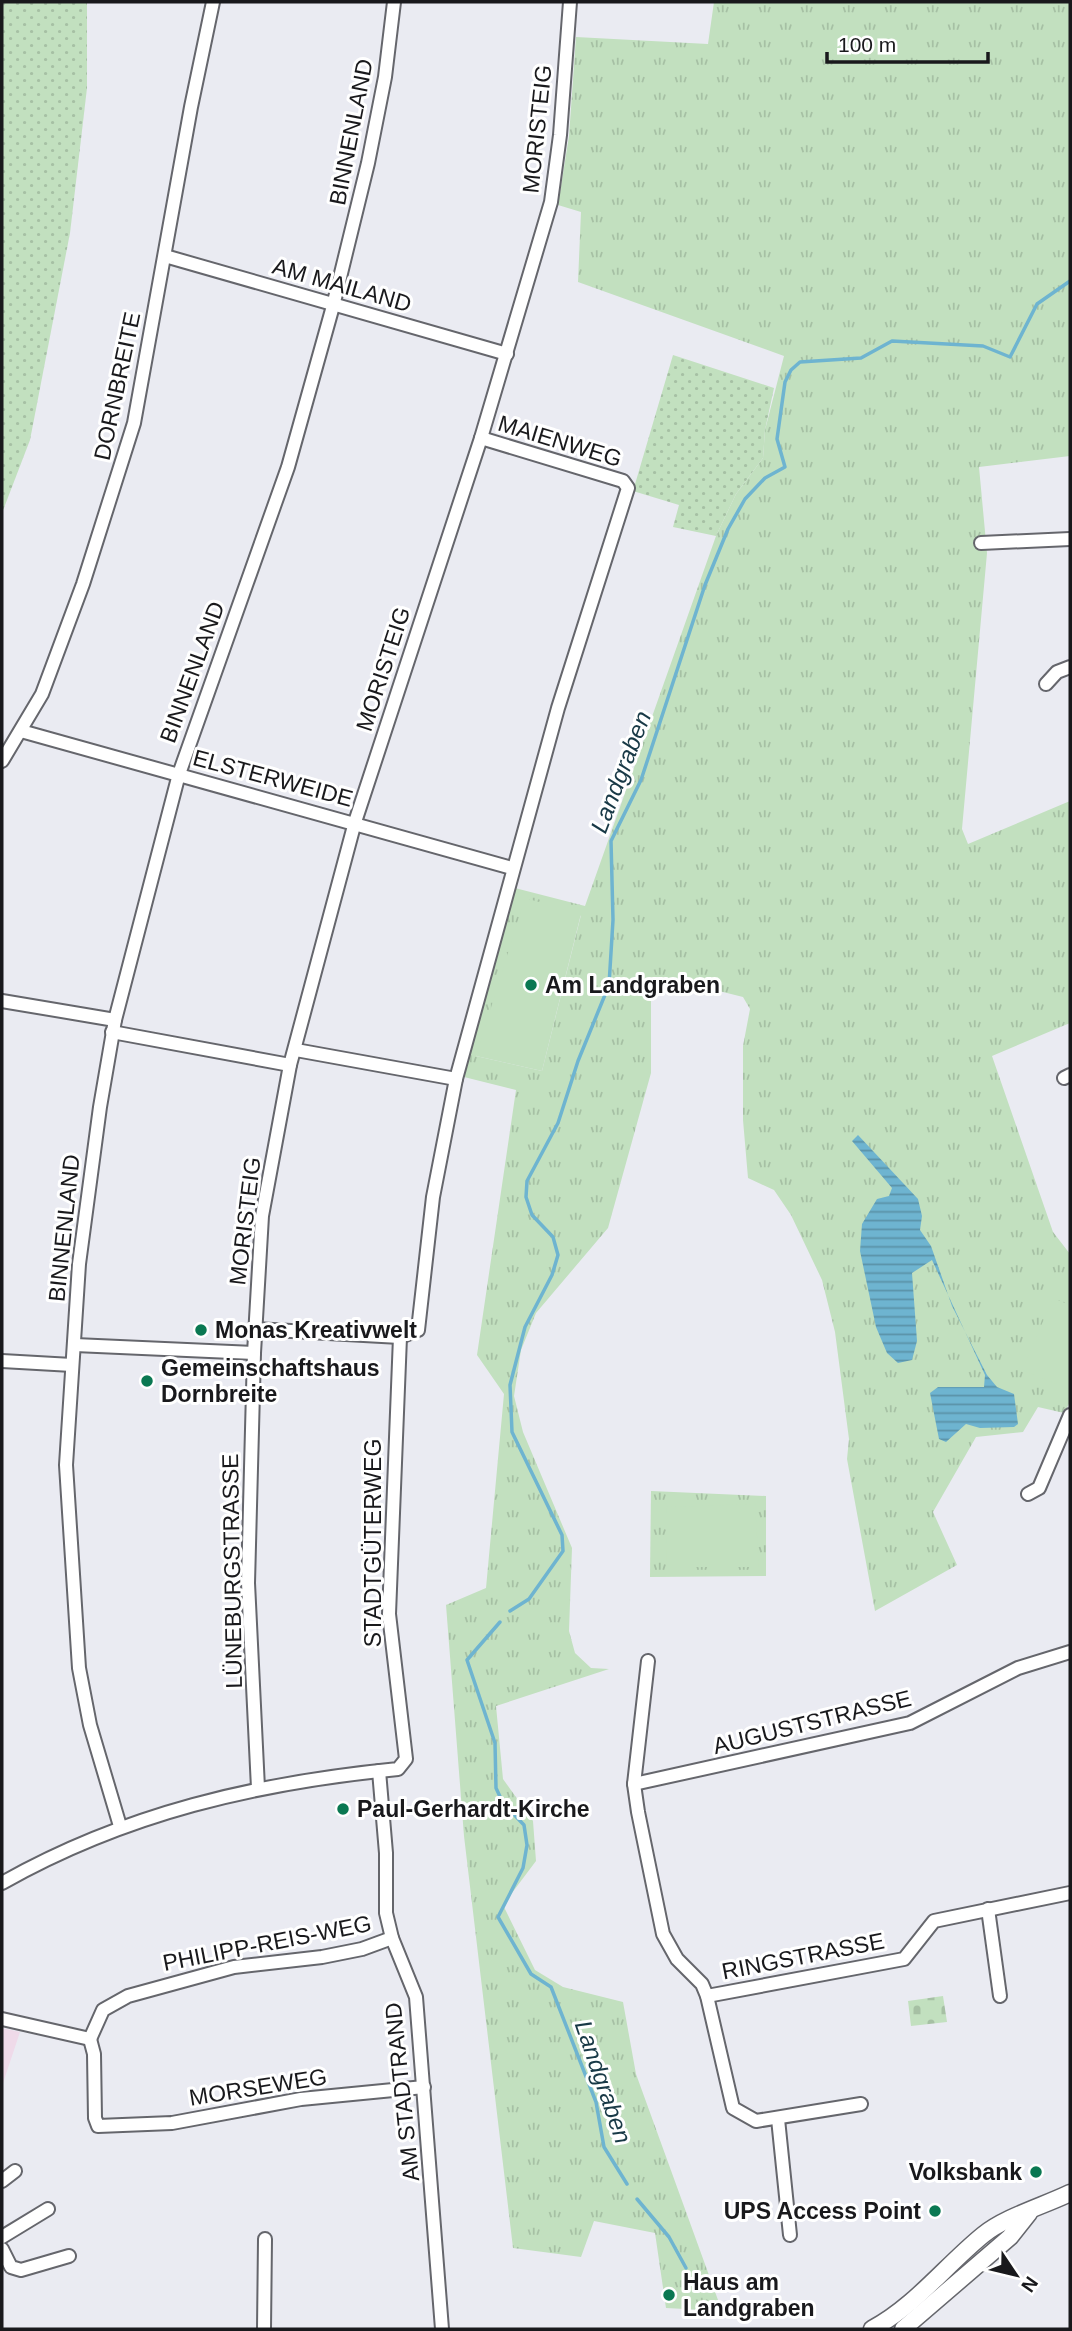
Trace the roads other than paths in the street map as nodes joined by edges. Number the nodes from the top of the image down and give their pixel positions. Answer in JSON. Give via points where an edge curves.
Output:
{"nodes":[{"id":1,"x":214,"y":2,"type":"edge"},
{"id":2,"x":394,"y":2,"type":"edge"},
{"id":3,"x":570,"y":2,"type":"edge"},
{"id":4,"x":165,"y":256,"type":"junction"},
{"id":5,"x":333,"y":306,"type":"junction"},
{"id":6,"x":507,"y":354,"type":"junction"},
{"id":7,"x":481,"y":438,"type":"junction"},
{"id":8,"x":1070,"y":539,"type":"edge"},
{"id":9,"x":981,"y":543,"type":"dead end"},
{"id":10,"x":1070,"y":667,"type":"edge"},
{"id":11,"x":1046,"y":684,"type":"dead end"},
{"id":12,"x":21,"y":731,"type":"junction"},
{"id":13,"x":2,"y":761,"type":"edge"},
{"id":14,"x":179,"y":774,"type":"junction"},
{"id":15,"x":355,"y":822,"type":"junction"},
{"id":16,"x":512,"y":868,"type":"junction"},
{"id":17,"x":2,"y":1002,"type":"edge"},
{"id":18,"x":113,"y":1026,"type":"junction"},
{"id":19,"x":296,"y":1050,"type":"junction"},
{"id":20,"x":290,"y":1065,"type":"junction"},
{"id":21,"x":456,"y":1079,"type":"junction"},
{"id":22,"x":256,"y":1329,"type":"junction"},
{"id":23,"x":400,"y":1337,"type":"junction"},
{"id":24,"x":75,"y":1345,"type":"junction"},
{"id":25,"x":254,"y":1353,"type":"junction"},
{"id":26,"x":2,"y":1361,"type":"edge"},
{"id":27,"x":72,"y":1365,"type":"junction"},
{"id":28,"x":1070,"y":1415,"type":"edge"},
{"id":29,"x":1028,"y":1494,"type":"dead end"},
{"id":30,"x":1070,"y":1652,"type":"edge"},
{"id":31,"x":648,"y":1661,"type":"dead end"},
{"id":32,"x":379,"y":1771,"type":"junction"},
{"id":33,"x":635,"y":1784,"type":"junction"},
{"id":34,"x":258,"y":1788,"type":"junction"},
{"id":35,"x":120,"y":1826,"type":"junction"},
{"id":36,"x":2,"y":1883,"type":"edge"},
{"id":37,"x":1070,"y":1893,"type":"edge"},
{"id":38,"x":988,"y":1909,"type":"junction"},
{"id":39,"x":392,"y":1938,"type":"junction"},
{"id":40,"x":707,"y":1996,"type":"junction"},
{"id":41,"x":1000,"y":1996,"type":"dead end"},
{"id":42,"x":2,"y":2019,"type":"edge"},
{"id":43,"x":90,"y":2039,"type":"junction"},
{"id":44,"x":424,"y":2087,"type":"junction"},
{"id":45,"x":860,"y":2104,"type":"dead end"},
{"id":46,"x":778,"y":2119,"type":"junction"},
{"id":47,"x":15,"y":2171,"type":"dead end"},
{"id":48,"x":2,"y":2181,"type":"edge"},
{"id":49,"x":1070,"y":2193,"type":"edge"},
{"id":50,"x":48,"y":2209,"type":"dead end"},
{"id":51,"x":790,"y":2235,"type":"dead end"},
{"id":52,"x":2,"y":2236,"type":"edge"},
{"id":53,"x":265,"y":2239,"type":"dead end"},
{"id":54,"x":2,"y":2249,"type":"edge"},
{"id":55,"x":69,"y":2256,"type":"dead end"},
{"id":56,"x":896,"y":2327,"type":"edge"},
{"id":57,"x":264,"y":2329,"type":"edge"},
{"id":58,"x":442,"y":2329,"type":"edge"},
{"id":59,"x":872,"y":2329,"type":"edge"}],
"edges":[{"from":1,"to":4,"type":"street","name":"DORNBREITE"},
{"from":2,"to":5,"type":"street","name":"BINNENLAND","via":[[368,163]]},
{"from":3,"to":6,"type":"street","name":"MORISTEIG","via":[[561,135],[551,202]]},
{"from":4,"to":5,"type":"street","name":"AM MAILAND"},
{"from":4,"to":12,"type":"street","name":"DORNBREITE","via":[[123,463],[42,694]]},
{"from":5,"to":6,"type":"street","name":"AM MAILAND"},
{"from":5,"to":14,"type":"street","name":"BINNENLAND","via":[[288,467]]},
{"from":6,"to":7,"type":"street","name":"MORISTEIG"},
{"from":7,"to":15,"type":"street","name":"MORISTEIG"},
{"from":7,"to":16,"type":"street","name":"MAIENWEG","via":[[627,484]]},
{"from":8,"to":9,"type":"street"},
{"from":10,"to":11,"type":"street"},
{"from":12,"to":13,"type":"street","name":"DORNBREITE"},
{"from":12,"to":14,"type":"street","name":"ELSTERWEIDE"},
{"from":14,"to":15,"type":"street","name":"ELSTERWEIDE"},
{"from":14,"to":18,"type":"street","name":"BINNENLAND"},
{"from":15,"to":16,"type":"street","name":"ELSTERWEIDE"},
{"from":15,"to":19,"type":"street","name":"MORISTEIG"},
{"from":16,"to":21,"type":"street"},
{"from":17,"to":18,"type":"street"},
{"from":18,"to":20,"type":"street"},
{"from":18,"to":24,"type":"street","name":"BINNENLAND","via":[[79,1264]]},
{"from":19,"to":20,"type":"street","name":"MORISTEIG"},
{"from":19,"to":21,"type":"street"},
{"from":20,"to":22,"type":"street","name":"MORISTEIG","via":[[262,1216]]},
{"from":21,"to":23,"type":"street","via":[[433,1194],[418,1330]]},
{"from":22,"to":23,"type":"street"},
{"from":22,"to":25,"type":"street","name":"MORISTEIG"},
{"from":23,"to":32,"type":"street","name":"STADTGÜTERWEG","via":[[388,1614],[406,1759],[398,1769]]},
{"from":24,"to":25,"type":"street"},
{"from":24,"to":27,"type":"street","name":"BINNENLAND"},
{"from":25,"to":34,"type":"street","name":"LÜNEBURGSTRASSE","via":[[248,1583]]},
{"from":26,"to":27,"type":"street"},
{"from":27,"to":35,"type":"street","name":"BINNENLAND","via":[[66,1465],[79,1668],[90,1725]]},
{"from":28,"to":29,"type":"street","via":[[1039,1488]]},
{"from":30,"to":33,"type":"street","name":"AUGUSTSTRASSE","via":[[1018,1668],[910,1723]]},
{"from":31,"to":33,"type":"street","name":"RINGSTRASSE"},
{"from":32,"to":34,"type":"street"},
{"from":32,"to":39,"type":"street","name":"AM STADTRAND","via":[[386,1913]]},
{"from":33,"to":40,"type":"street","name":"RINGSTRASSE","via":[[663,1934]]},
{"from":34,"to":35,"type":"street"},
{"from":35,"to":36,"type":"street"},
{"from":37,"to":38,"type":"street","name":"RINGSTRASSE"},
{"from":38,"to":40,"type":"street","name":"RINGSTRASSE","via":[[934,1921],[904,1959]]},
{"from":38,"to":41,"type":"street"},
{"from":39,"to":43,"type":"street","name":"PHILIPP-REIS-WEG","via":[[322,1957],[234,1967],[128,1996],[103,2010]]},
{"from":39,"to":44,"type":"street","name":"AM STADTRAND","via":[[416,1997]]},
{"from":40,"to":46,"type":"street","via":[[733,2108],[757,2121]]},
{"from":42,"to":43,"type":"street"},
{"from":43,"to":44,"type":"street","name":"MORSEWEG","via":[[98,2126],[172,2123],[301,2099]]},
{"from":44,"to":58,"type":"street","name":"AM STADTRAND"},
{"from":45,"to":46,"type":"street"},
{"from":46,"to":51,"type":"street"},
{"from":47,"to":48,"type":"street"},
{"from":49,"to":56,"type":"main road","via":[[1009,2218],[984,2234]]},
{"from":50,"to":52,"type":"street"},
{"from":53,"to":57,"type":"street"},
{"from":54,"to":55,"type":"street","via":[[11,2267],[21,2270]]},
{"from":56,"to":59,"type":"main road"}]}
